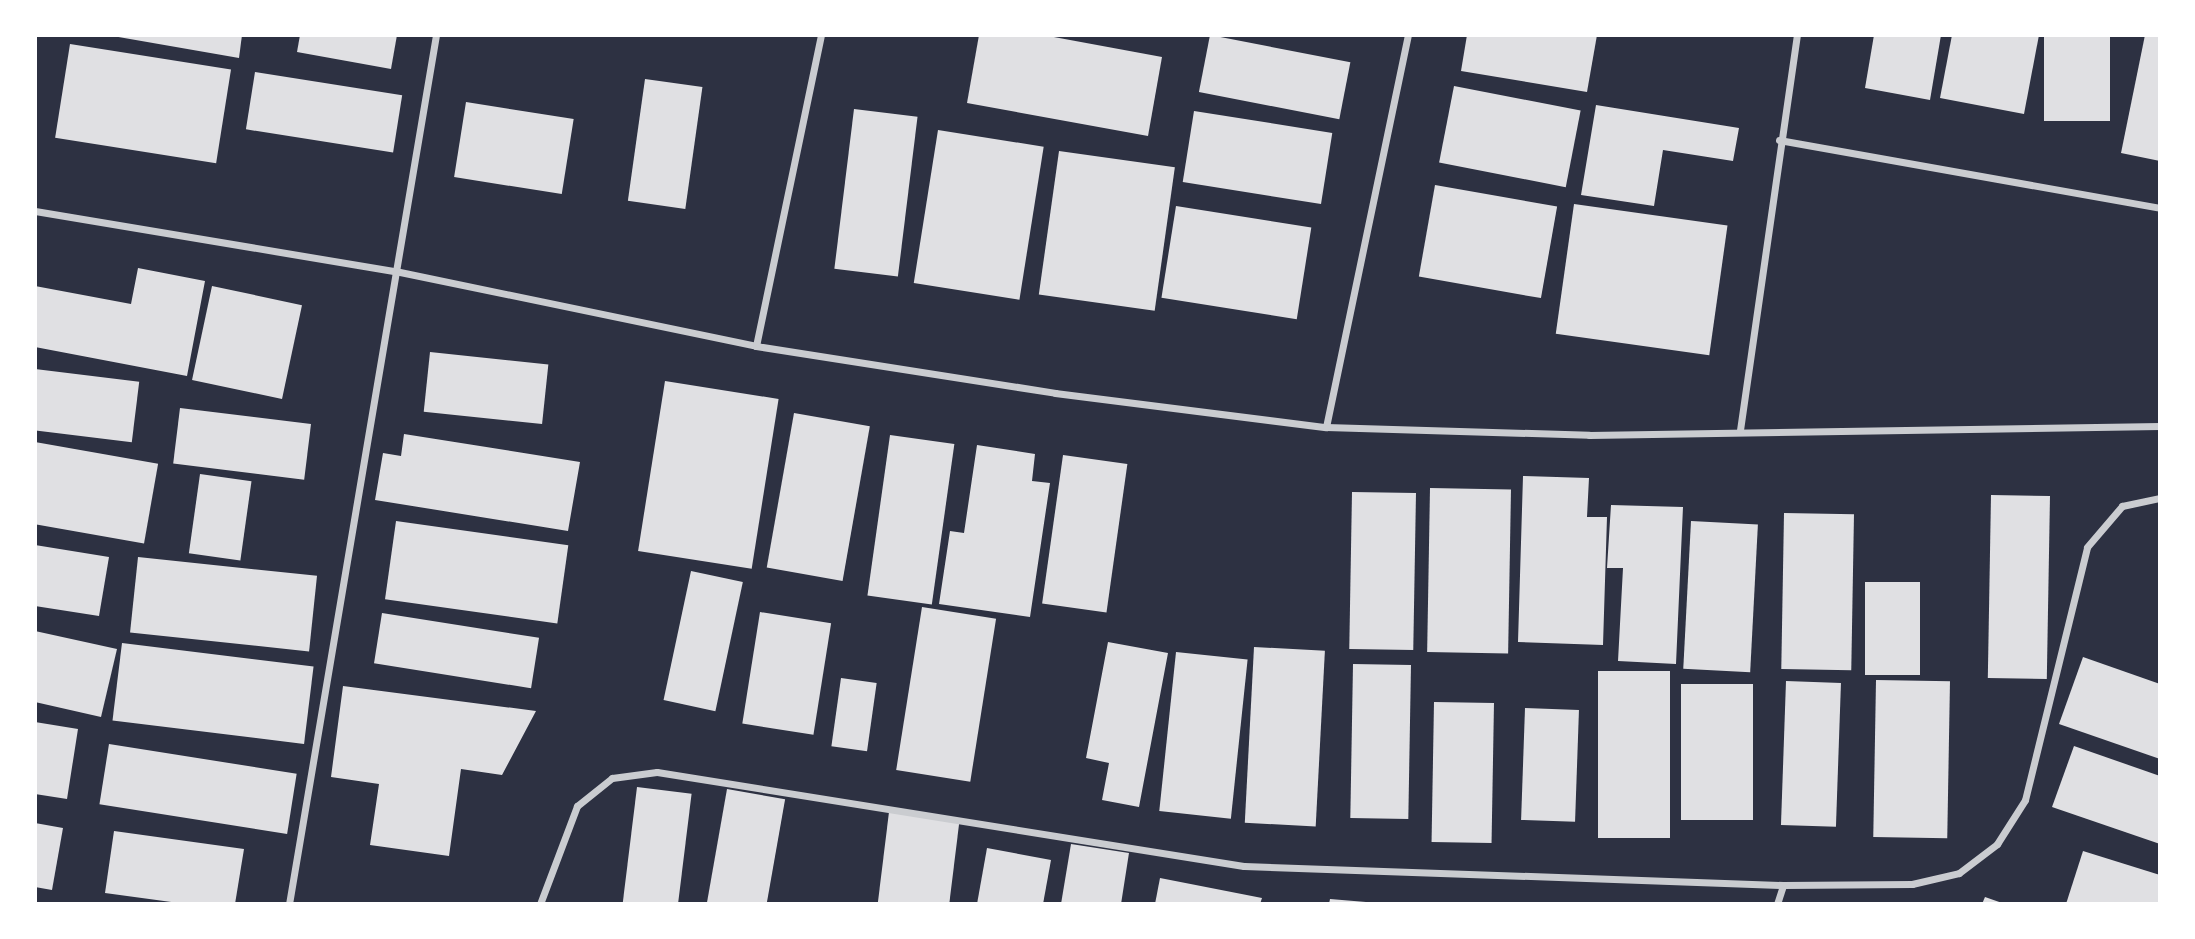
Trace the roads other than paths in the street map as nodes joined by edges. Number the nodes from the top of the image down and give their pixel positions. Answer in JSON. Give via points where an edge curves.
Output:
{"nodes":[{"id":1,"x":436,"y":35,"type":"edge"},
{"id":2,"x":821,"y":35,"type":"edge"},
{"id":3,"x":1408,"y":35,"type":"edge"},
{"id":4,"x":1797,"y":35,"type":"edge"},
{"id":5,"x":1779,"y":140,"type":"junction"},
{"id":6,"x":2160,"y":208,"type":"edge"},
{"id":7,"x":35,"y":211,"type":"edge"},
{"id":8,"x":395,"y":271,"type":"junction"},
{"id":9,"x":756,"y":346,"type":"junction"},
{"id":10,"x":2160,"y":426,"type":"edge"},
{"id":11,"x":1326,"y":427,"type":"junction"},
{"id":12,"x":1740,"y":430,"type":"junction"},
{"id":13,"x":2160,"y":498,"type":"edge"},
{"id":14,"x":1783,"y":886,"type":"junction"},
{"id":15,"x":289,"y":904,"type":"edge"},
{"id":16,"x":540,"y":904,"type":"edge"},
{"id":17,"x":1777,"y":904,"type":"edge"}],
"edges":[{"from":1,"to":8,"type":"street"},
{"from":2,"to":9,"type":"street"},
{"from":3,"to":11,"type":"street"},
{"from":4,"to":5,"type":"street"},
{"from":5,"to":6,"type":"street"},
{"from":5,"to":12,"type":"street"},
{"from":7,"to":8,"type":"street"},
{"from":8,"to":9,"type":"street"},
{"from":8,"to":15,"type":"street"},
{"from":9,"to":11,"type":"street","via":[[1055,393]]},
{"from":10,"to":12,"type":"street"},
{"from":11,"to":12,"type":"street","via":[[1589,435]]},
{"from":13,"to":14,"type":"street","via":[[2122,506],[2087,547],[2025,800],[1997,844],[1959,873],[1912,884]]},
{"from":14,"to":16,"type":"street","via":[[1244,866],[657,772],[612,778],[577,806]]},
{"from":14,"to":17,"type":"street"}]}
